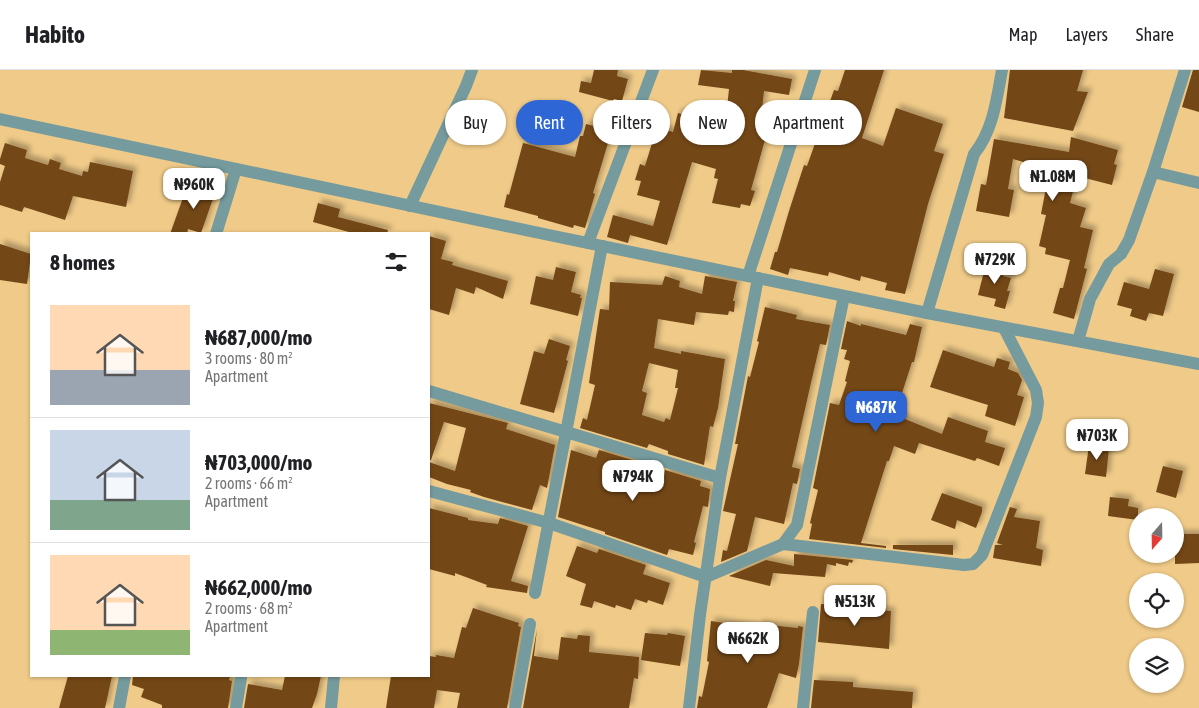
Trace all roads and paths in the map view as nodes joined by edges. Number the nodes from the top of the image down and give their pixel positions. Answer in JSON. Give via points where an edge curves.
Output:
{"nodes":[{"id":1,"x":472,"y":70,"type":"edge"},
{"id":2,"x":653,"y":70,"type":"edge"},
{"id":3,"x":815,"y":70,"type":"edge"},
{"id":4,"x":1002,"y":70,"type":"edge"},
{"id":5,"x":1185,"y":70,"type":"edge"},
{"id":6,"x":0,"y":119,"type":"edge"},
{"id":7,"x":236,"y":169,"type":"junction"},
{"id":8,"x":1153,"y":172,"type":"junction"},
{"id":9,"x":1199,"y":183,"type":"edge"},
{"id":10,"x":410,"y":206,"type":"junction"},
{"id":11,"x":217,"y":232,"type":"edge"},
{"id":12,"x":588,"y":243,"type":"junction"},
{"id":13,"x":602,"y":246,"type":"junction"},
{"id":14,"x":753,"y":277,"type":"junction"},
{"id":15,"x":844,"y":296,"type":"junction"},
{"id":16,"x":927,"y":313,"type":"junction"},
{"id":17,"x":1004,"y":328,"type":"junction"},
{"id":18,"x":1078,"y":341,"type":"junction"},
{"id":19,"x":1199,"y":364,"type":"edge"},
{"id":20,"x":430,"y":391,"type":"edge"},
{"id":21,"x":566,"y":433,"type":"junction"},
{"id":22,"x":720,"y":478,"type":"junction"},
{"id":23,"x":430,"y":491,"type":"edge"},
{"id":24,"x":549,"y":523,"type":"junction"},
{"id":25,"x":782,"y":544,"type":"junction"},
{"id":26,"x":706,"y":582,"type":"junction"},
{"id":27,"x":535,"y":593,"type":"dead end"},
{"id":28,"x":813,"y":612,"type":"dead end"},
{"id":29,"x":530,"y":624,"type":"dead end"},
{"id":30,"x":125,"y":677,"type":"edge"},
{"id":31,"x":334,"y":677,"type":"edge"},
{"id":32,"x":241,"y":678,"type":"dead end"},
{"id":33,"x":119,"y":708,"type":"edge"},
{"id":34,"x":236,"y":708,"type":"edge"},
{"id":35,"x":331,"y":708,"type":"edge"},
{"id":36,"x":515,"y":708,"type":"edge"},
{"id":37,"x":689,"y":708,"type":"edge"},
{"id":38,"x":803,"y":708,"type":"edge"}],
"edges":[{"from":1,"to":10,"type":"street"},
{"from":2,"to":12,"type":"street"},
{"from":3,"to":14,"type":"street"},
{"from":4,"to":16,"type":"street","via":[[989,126],[983,143],[974,154]]},
{"from":5,"to":8,"type":"street"},
{"from":6,"to":7,"type":"street"},
{"from":7,"to":10,"type":"street"},
{"from":7,"to":11,"type":"street"},
{"from":8,"to":9,"type":"street"},
{"from":8,"to":18,"type":"street","via":[[1129,240],[1110,264],[1090,299]]},
{"from":10,"to":12,"type":"street"},
{"from":12,"to":13,"type":"street"},
{"from":13,"to":14,"type":"street"},
{"from":13,"to":21,"type":"street"},
{"from":14,"to":15,"type":"street"},
{"from":14,"to":22,"type":"street"},
{"from":15,"to":16,"type":"street"},
{"from":15,"to":25,"type":"street","via":[[799,517]]},
{"from":16,"to":17,"type":"street"},
{"from":17,"to":18,"type":"street"},
{"from":17,"to":25,"type":"street","via":[[1036,390],[1038,402],[1036,417],[982,555],[974,564]]},
{"from":18,"to":19,"type":"street"},
{"from":20,"to":21,"type":"street"},
{"from":21,"to":22,"type":"street"},
{"from":21,"to":24,"type":"street"},
{"from":22,"to":26,"type":"street"},
{"from":23,"to":24,"type":"street"},
{"from":24,"to":26,"type":"street"},
{"from":24,"to":27,"type":"street"},
{"from":25,"to":26,"type":"street"},
{"from":26,"to":37,"type":"street"},
{"from":28,"to":38,"type":"street"},
{"from":29,"to":36,"type":"street"},
{"from":30,"to":33,"type":"street"},
{"from":31,"to":35,"type":"street"},
{"from":32,"to":34,"type":"street"}]}
